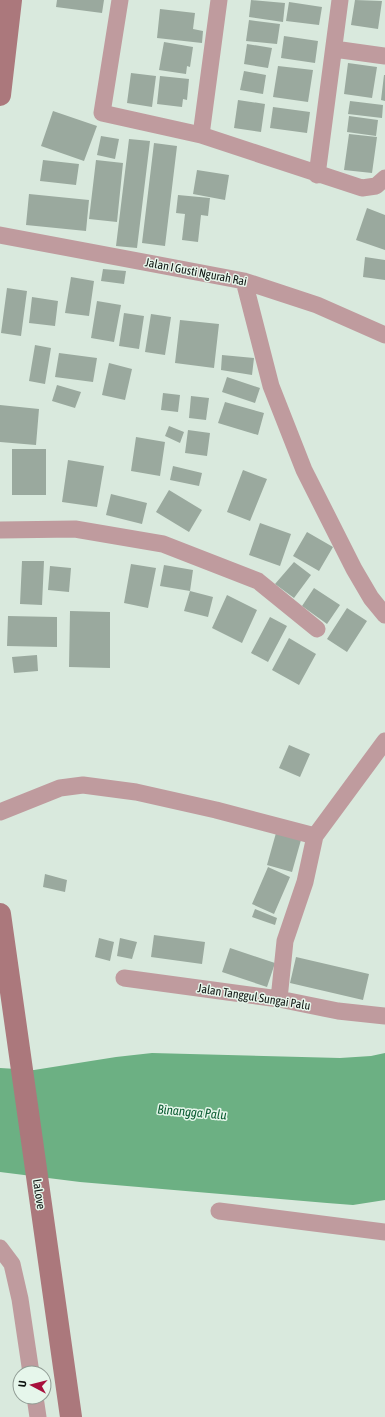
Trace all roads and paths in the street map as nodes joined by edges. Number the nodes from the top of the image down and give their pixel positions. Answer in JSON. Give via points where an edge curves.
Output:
{"nodes":[{"id":1,"x":12,"y":0,"type":"edge"},
{"id":2,"x":120,"y":0,"type":"edge"},
{"id":3,"x":219,"y":0,"type":"edge"},
{"id":4,"x":340,"y":0,"type":"edge"},
{"id":5,"x":334,"y":49,"type":"junction"},
{"id":6,"x":385,"y":56,"type":"edge"},
{"id":7,"x":0,"y":96,"type":"edge"},
{"id":8,"x":201,"y":135,"type":"junction"},
{"id":9,"x":317,"y":175,"type":"junction"},
{"id":10,"x":385,"y":178,"type":"edge"},
{"id":11,"x":0,"y":235,"type":"edge"},
{"id":12,"x":244,"y":281,"type":"junction"},
{"id":13,"x":385,"y":335,"type":"edge"},
{"id":14,"x":0,"y":530,"type":"edge"},
{"id":15,"x":385,"y":615,"type":"edge"},
{"id":16,"x":316,"y":628,"type":"dead end"},
{"id":17,"x":385,"y":741,"type":"edge"},
{"id":18,"x":0,"y":812,"type":"edge"},
{"id":19,"x":315,"y":836,"type":"junction"},
{"id":20,"x":0,"y":914,"type":"edge"},
{"id":21,"x":124,"y":978,"type":"dead end"},
{"id":22,"x":279,"y":999,"type":"junction"},
{"id":23,"x":385,"y":1016,"type":"edge"},
{"id":24,"x":219,"y":1211,"type":"dead end"},
{"id":25,"x":385,"y":1232,"type":"edge"},
{"id":26,"x":0,"y":1248,"type":"edge"},
{"id":27,"x":30,"y":1365,"type":"edge"},
{"id":28,"x":36,"y":1405,"type":"edge"},
{"id":29,"x":38,"y":1417,"type":"edge"},
{"id":30,"x":71,"y":1417,"type":"edge"}],
"edges":[{"from":1,"to":7,"type":"street"},
{"from":2,"to":8,"type":"street","via":[[102,113]]},
{"from":3,"to":8,"type":"street"},
{"from":4,"to":5,"type":"street"},
{"from":5,"to":6,"type":"street"},
{"from":5,"to":9,"type":"street"},
{"from":8,"to":9,"type":"street"},
{"from":9,"to":10,"type":"street","via":[[362,188],[376,186]]},
{"from":11,"to":12,"type":"street","name":"Jalan I Gusti Ngurah Rai"},
{"from":12,"to":13,"type":"street","name":"Jalan I Gusti Ngurah Rai","via":[[317,305]]},
{"from":12,"to":15,"type":"street","via":[[271,386],[304,470],[371,598]]},
{"from":14,"to":16,"type":"street","via":[[75,529],[163,544],[258,581]]},
{"from":17,"to":19,"type":"street"},
{"from":18,"to":19,"type":"street","via":[[60,788],[83,785],[136,792]]},
{"from":19,"to":22,"type":"street","via":[[305,882],[285,941]]},
{"from":20,"to":30,"type":"street","name":"LaLove"},
{"from":21,"to":22,"type":"street","name":"Jalan Tanggul Sungai Palu"},
{"from":22,"to":23,"type":"street","name":"Jalan Tanggul Sungai Palu","via":[[338,1011]]},
{"from":24,"to":25,"type":"street"},
{"from":26,"to":27,"type":"street","via":[[12,1264]]},
{"from":28,"to":29,"type":"street"}]}
